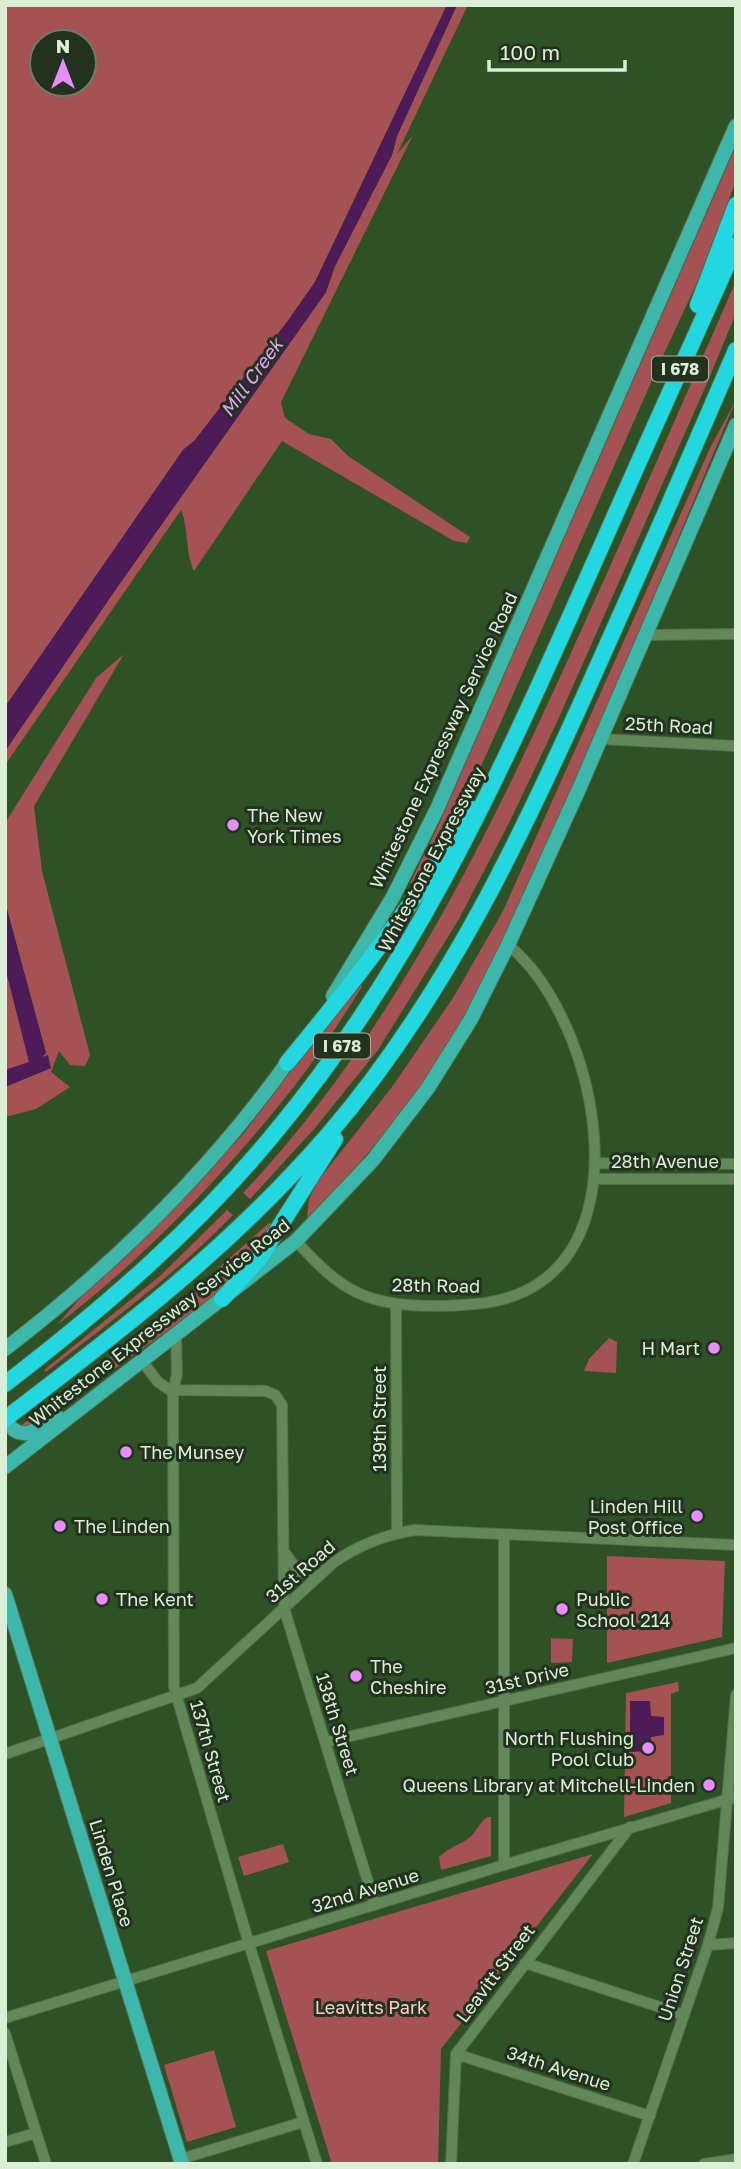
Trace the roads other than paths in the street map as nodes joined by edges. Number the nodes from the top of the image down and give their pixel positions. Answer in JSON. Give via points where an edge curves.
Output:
{"nodes":[{"id":1,"x":736,"y":126,"type":"edge"},
{"id":2,"x":736,"y":205,"type":"edge"},
{"id":3,"x":736,"y":245,"type":"edge"},
{"id":4,"x":736,"y":350,"type":"edge"},
{"id":5,"x":736,"y":368,"type":"edge"},
{"id":6,"x":736,"y":425,"type":"edge"},
{"id":7,"x":625,"y":493,"type":"junction"},
{"id":8,"x":667,"y":510,"type":"junction"},
{"id":9,"x":644,"y":635,"type":"junction"},
{"id":10,"x":736,"y":635,"type":"edge"},
{"id":11,"x":524,"y":720,"type":"junction"},
{"id":12,"x":601,"y":739,"type":"junction"},
{"id":13,"x":736,"y":746,"type":"edge"},
{"id":14,"x":508,"y":946,"type":"junction"},
{"id":15,"x":389,"y":1056,"type":"junction"},
{"id":16,"x":287,"y":1063,"type":"junction"},
{"id":17,"x":595,"y":1163,"type":"junction"},
{"id":18,"x":736,"y":1164,"type":"edge"},
{"id":19,"x":594,"y":1179,"type":"junction"},
{"id":20,"x":736,"y":1179,"type":"edge"},
{"id":21,"x":296,"y":1241,"type":"junction"},
{"id":22,"x":222,"y":1299,"type":"junction"},
{"id":23,"x":396,"y":1304,"type":"junction"},
{"id":24,"x":176,"y":1334,"type":"junction"},
{"id":25,"x":23,"y":1335,"type":"junction"},
{"id":26,"x":5,"y":1349,"type":"edge"},
{"id":27,"x":5,"y":1356,"type":"edge"},
{"id":28,"x":142,"y":1361,"type":"junction"},
{"id":29,"x":5,"y":1384,"type":"edge"},
{"id":30,"x":107,"y":1387,"type":"junction"},
{"id":31,"x":173,"y":1391,"type":"junction"},
{"id":32,"x":5,"y":1420,"type":"edge"},
{"id":33,"x":5,"y":1467,"type":"edge"},
{"id":34,"x":397,"y":1533,"type":"junction"},
{"id":35,"x":504,"y":1535,"type":"junction"},
{"id":36,"x":736,"y":1545,"type":"edge"},
{"id":37,"x":284,"y":1551,"type":"junction"},
{"id":38,"x":317,"y":1577,"type":"junction"},
{"id":39,"x":5,"y":1594,"type":"edge"},
{"id":40,"x":284,"y":1608,"type":"junction"},
{"id":41,"x":736,"y":1648,"type":"edge"},
{"id":42,"x":736,"y":1695,"type":"edge"},
{"id":43,"x":177,"y":1696,"type":"junction"},
{"id":44,"x":504,"y":1701,"type":"junction"},
{"id":45,"x":51,"y":1739,"type":"junction"},
{"id":46,"x":325,"y":1742,"type":"junction"},
{"id":47,"x":5,"y":1754,"type":"edge"},
{"id":48,"x":731,"y":1798,"type":"edge"},
{"id":49,"x":630,"y":1827,"type":"junction"},
{"id":50,"x":504,"y":1865,"type":"junction"},
{"id":51,"x":375,"y":1905,"type":"junction"},
{"id":52,"x":736,"y":1943,"type":"edge"},
{"id":53,"x":249,"y":1944,"type":"junction"},
{"id":54,"x":708,"y":1945,"type":"junction"},
{"id":55,"x":525,"y":1962,"type":"junction"},
{"id":56,"x":126,"y":1981,"type":"junction"},
{"id":57,"x":684,"y":2015,"type":"junction"},
{"id":58,"x":5,"y":2018,"type":"edge"},
{"id":59,"x":5,"y":2033,"type":"edge"},
{"id":60,"x":456,"y":2054,"type":"junction"},
{"id":61,"x":650,"y":2116,"type":"junction"},
{"id":62,"x":303,"y":2122,"type":"junction"},
{"id":63,"x":36,"y":2133,"type":"junction"},
{"id":64,"x":5,"y":2142,"type":"edge"},
{"id":65,"x":736,"y":2159,"type":"edge"},
{"id":66,"x":182,"y":2162,"type":"edge"},
{"id":67,"x":46,"y":2164,"type":"edge"},
{"id":68,"x":317,"y":2164,"type":"edge"},
{"id":69,"x":452,"y":2164,"type":"edge"},
{"id":70,"x":633,"y":2164,"type":"edge"},
{"id":71,"x":704,"y":2164,"type":"edge"}],
"edges":[{"from":1,"to":16,"type":"main road","name":"Whitestone Expressway Service Road","via":[[430,824],[373,932]]},
{"from":2,"to":7,"type":"highway"},
{"from":3,"to":7,"type":"highway","name":"Whitestone Expressway","number":"I 678"},
{"from":4,"to":8,"type":"highway","number":"I 678"},
{"from":5,"to":8,"type":"highway"},
{"from":6,"to":9,"type":"main road","name":"Whitestone Expressway Service Road"},
{"from":7,"to":11,"type":"highway","name":"Whitestone Expressway","number":"I 678"},
{"from":8,"to":15,"type":"highway","number":"I 678","via":[[523,827],[448,966]]},
{"from":9,"to":10,"type":"street"},
{"from":9,"to":12,"type":"main road","name":"Whitestone Expressway Service Road"},
{"from":11,"to":16,"type":"highway","via":[[426,883]]},
{"from":11,"to":29,"type":"highway","name":"Whitestone Expressway","number":"I 678","via":[[431,905],[329,1064],[223,1192],[142,1272]]},
{"from":12,"to":13,"type":"street","name":"25th Road"},
{"from":12,"to":14,"type":"main road","name":"Whitestone Expressway Service Road"},
{"from":14,"to":17,"type":"street","name":"28th Road","via":[[538,980],[571,1042],[590,1107]]},
{"from":14,"to":21,"type":"main road","name":"Whitestone Expressway Service Road","via":[[471,1019],[419,1101],[373,1160]]},
{"from":15,"to":22,"type":"highway","via":[[263,1254]]},
{"from":15,"to":32,"type":"highway","number":"I 678","via":[[327,1136],[243,1226],[160,1300]]},
{"from":16,"to":25,"type":"main road","name":"Whitestone Expressway Service Road","via":[[170,1202]]},
{"from":17,"to":18,"type":"street","name":"28th Avenue"},
{"from":17,"to":19,"type":"street","name":"28th Road"},
{"from":19,"to":20,"type":"street","name":"28th Avenue"},
{"from":19,"to":23,"type":"street","name":"28th Road","via":[[589,1214],[576,1244],[536,1286],[485,1304]]},
{"from":21,"to":22,"type":"main road","name":"Whitestone Expressway Service Road"},
{"from":21,"to":23,"type":"street","name":"28th Road","via":[[345,1287]]},
{"from":22,"to":24,"type":"main road","name":"Whitestone Expressway Service Road"},
{"from":23,"to":34,"type":"street","name":"139th Street"},
{"from":24,"to":28,"type":"main road","name":"Whitestone Expressway Service Road"},
{"from":24,"to":31,"type":"street","name":"137th Street"},
{"from":25,"to":26,"type":"main road","name":"Whitestone Expressway Service Road"},
{"from":25,"to":27,"type":"main road"},
{"from":28,"to":30,"type":"main road","name":"Whitestone Expressway Service Road"},
{"from":28,"to":31,"type":"street","via":[[160,1384]]},
{"from":30,"to":32,"type":"main road","via":[[33,1432],[17,1433]]},
{"from":30,"to":33,"type":"main road","name":"Whitestone Expressway Service Road"},
{"from":31,"to":37,"type":"street","name":"138th Street","via":[[263,1390],[277,1396],[284,1412]]},
{"from":31,"to":43,"type":"street","name":"137th Street","via":[[173,1676]]},
{"from":34,"to":35,"type":"street","name":"31st Road"},
{"from":34,"to":38,"type":"street","name":"31st Road","via":[[350,1551]]},
{"from":35,"to":36,"type":"street","name":"31st Road"},
{"from":35,"to":44,"type":"street"},
{"from":37,"to":38,"type":"street","via":[[299,1572]]},
{"from":37,"to":40,"type":"street","name":"138th Street"},
{"from":38,"to":40,"type":"street","name":"31st Road"},
{"from":39,"to":45,"type":"main road","name":"Linden Place"},
{"from":40,"to":43,"type":"street","name":"31st Road","via":[[197,1688]]},
{"from":40,"to":46,"type":"street","name":"138th Street"},
{"from":41,"to":44,"type":"street","name":"31st Drive"},
{"from":42,"to":48,"type":"street","name":"Union Street"},
{"from":43,"to":45,"type":"street","name":"31st Road"},
{"from":43,"to":53,"type":"street","name":"137th Street"},
{"from":44,"to":46,"type":"street","name":"31st Drive"},
{"from":44,"to":50,"type":"street"},
{"from":45,"to":47,"type":"street","name":"31st Road"},
{"from":45,"to":56,"type":"main road","name":"Linden Place"},
{"from":46,"to":51,"type":"street","name":"138th Street"},
{"from":48,"to":49,"type":"street","name":"32nd Avenue"},
{"from":48,"to":54,"type":"street","name":"Union Street","via":[[718,1908]]},
{"from":49,"to":50,"type":"street","name":"32nd Avenue"},
{"from":49,"to":55,"type":"street","name":"Leavitt Street"},
{"from":50,"to":51,"type":"street","name":"32nd Avenue"},
{"from":51,"to":53,"type":"street","name":"32nd Avenue"},
{"from":52,"to":54,"type":"street"},
{"from":53,"to":56,"type":"street","name":"32nd Avenue"},
{"from":53,"to":62,"type":"street","name":"137th Street"},
{"from":54,"to":57,"type":"street","name":"Union Street"},
{"from":55,"to":57,"type":"street"},
{"from":55,"to":60,"type":"street","name":"Leavitt Street"},
{"from":56,"to":58,"type":"street","name":"32nd Avenue"},
{"from":56,"to":66,"type":"main road","name":"Linden Place"},
{"from":57,"to":61,"type":"street","name":"Union Street"},
{"from":59,"to":63,"type":"street"},
{"from":60,"to":61,"type":"street","name":"34th Avenue"},
{"from":60,"to":69,"type":"street"},
{"from":61,"to":70,"type":"street","name":"Union Street"},
{"from":62,"to":66,"type":"street"},
{"from":62,"to":68,"type":"street","name":"137th Street"},
{"from":63,"to":64,"type":"street"},
{"from":63,"to":67,"type":"street"},
{"from":65,"to":71,"type":"street"}]}
